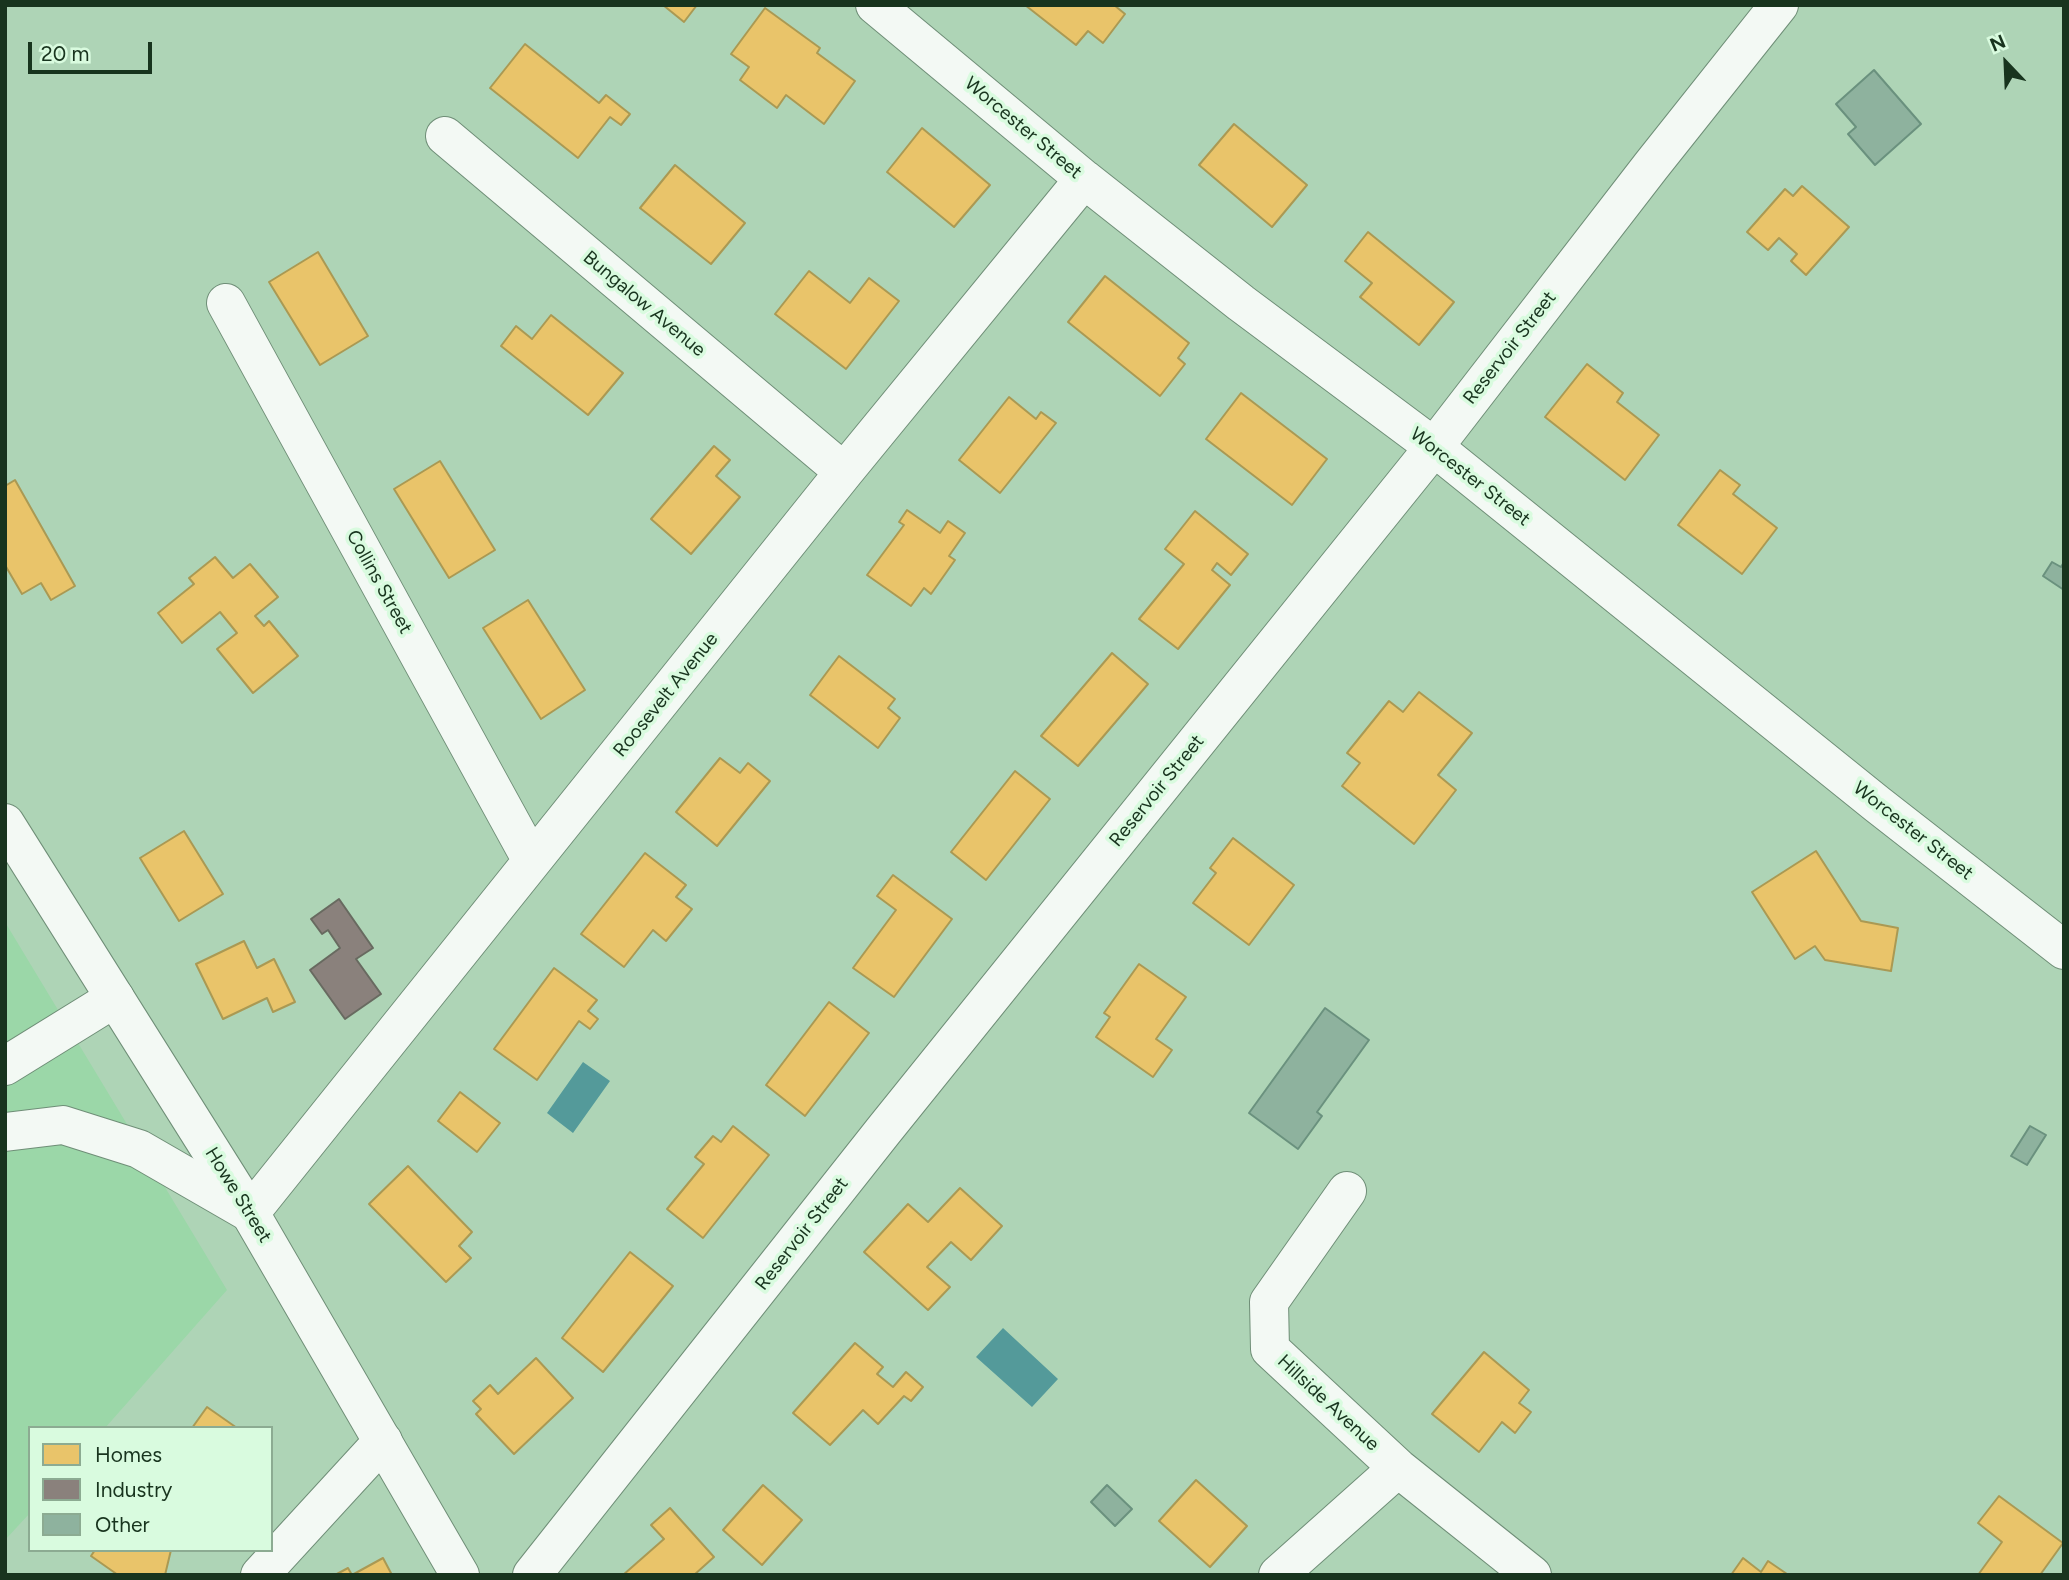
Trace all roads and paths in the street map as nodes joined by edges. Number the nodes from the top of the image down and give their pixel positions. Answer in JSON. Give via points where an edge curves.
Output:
{"nodes":[{"id":1,"x":875,"y":5,"type":"edge"},
{"id":2,"x":1779,"y":5,"type":"edge"},
{"id":3,"x":445,"y":136,"type":"dead end"},
{"id":4,"x":1084,"y":179,"type":"junction"},
{"id":5,"x":226,"y":303,"type":"dead end"},
{"id":6,"x":1434,"y":447,"type":"junction"},
{"id":7,"x":844,"y":472,"type":"junction"},
{"id":8,"x":5,"y":823,"type":"edge"},
{"id":9,"x":532,"y":861,"type":"junction"},
{"id":10,"x":2064,"y":950,"type":"edge"},
{"id":11,"x":115,"y":998,"type":"junction"},
{"id":12,"x":5,"y":1066,"type":"edge"},
{"id":13,"x":5,"y":1132,"type":"edge"},
{"id":14,"x":1347,"y":1191,"type":"dead end"},
{"id":15,"x":250,"y":1213,"type":"junction"},
{"id":16,"x":383,"y":1441,"type":"junction"},
{"id":17,"x":1398,"y":1468,"type":"junction"},
{"id":18,"x":260,"y":1575,"type":"edge"},
{"id":19,"x":460,"y":1575,"type":"edge"},
{"id":20,"x":532,"y":1575,"type":"edge"},
{"id":21,"x":1278,"y":1575,"type":"edge"},
{"id":22,"x":1532,"y":1575,"type":"edge"}],
"edges":[{"from":1,"to":4,"type":"street","name":"Worcester Street"},
{"from":2,"to":6,"type":"street","name":"Reservoir Street"},
{"from":3,"to":7,"type":"street","name":"Bungalow Avenue"},
{"from":4,"to":6,"type":"street","name":"Worcester Street"},
{"from":4,"to":7,"type":"street","name":"Roosevelt Avenue"},
{"from":5,"to":9,"type":"street","name":"Collins Street"},
{"from":6,"to":10,"type":"street","name":"Worcester Street"},
{"from":6,"to":20,"type":"street","name":"Reservoir Street"},
{"from":7,"to":9,"type":"street","name":"Roosevelt Avenue"},
{"from":8,"to":11,"type":"street","name":"Howe Street"},
{"from":9,"to":15,"type":"street","name":"Roosevelt Avenue"},
{"from":11,"to":12,"type":"street"},
{"from":11,"to":15,"type":"street","name":"Howe Street"},
{"from":13,"to":15,"type":"street","via":[[63,1125],[139,1149]]},
{"from":14,"to":17,"type":"street","name":"Hillside Avenue","via":[[1269,1302],[1270,1349]]},
{"from":15,"to":16,"type":"street","name":"Howe Street"},
{"from":16,"to":18,"type":"street"},
{"from":16,"to":19,"type":"street","name":"Howe Street"},
{"from":17,"to":21,"type":"street"},
{"from":17,"to":22,"type":"street","name":"Hillside Avenue"}]}
